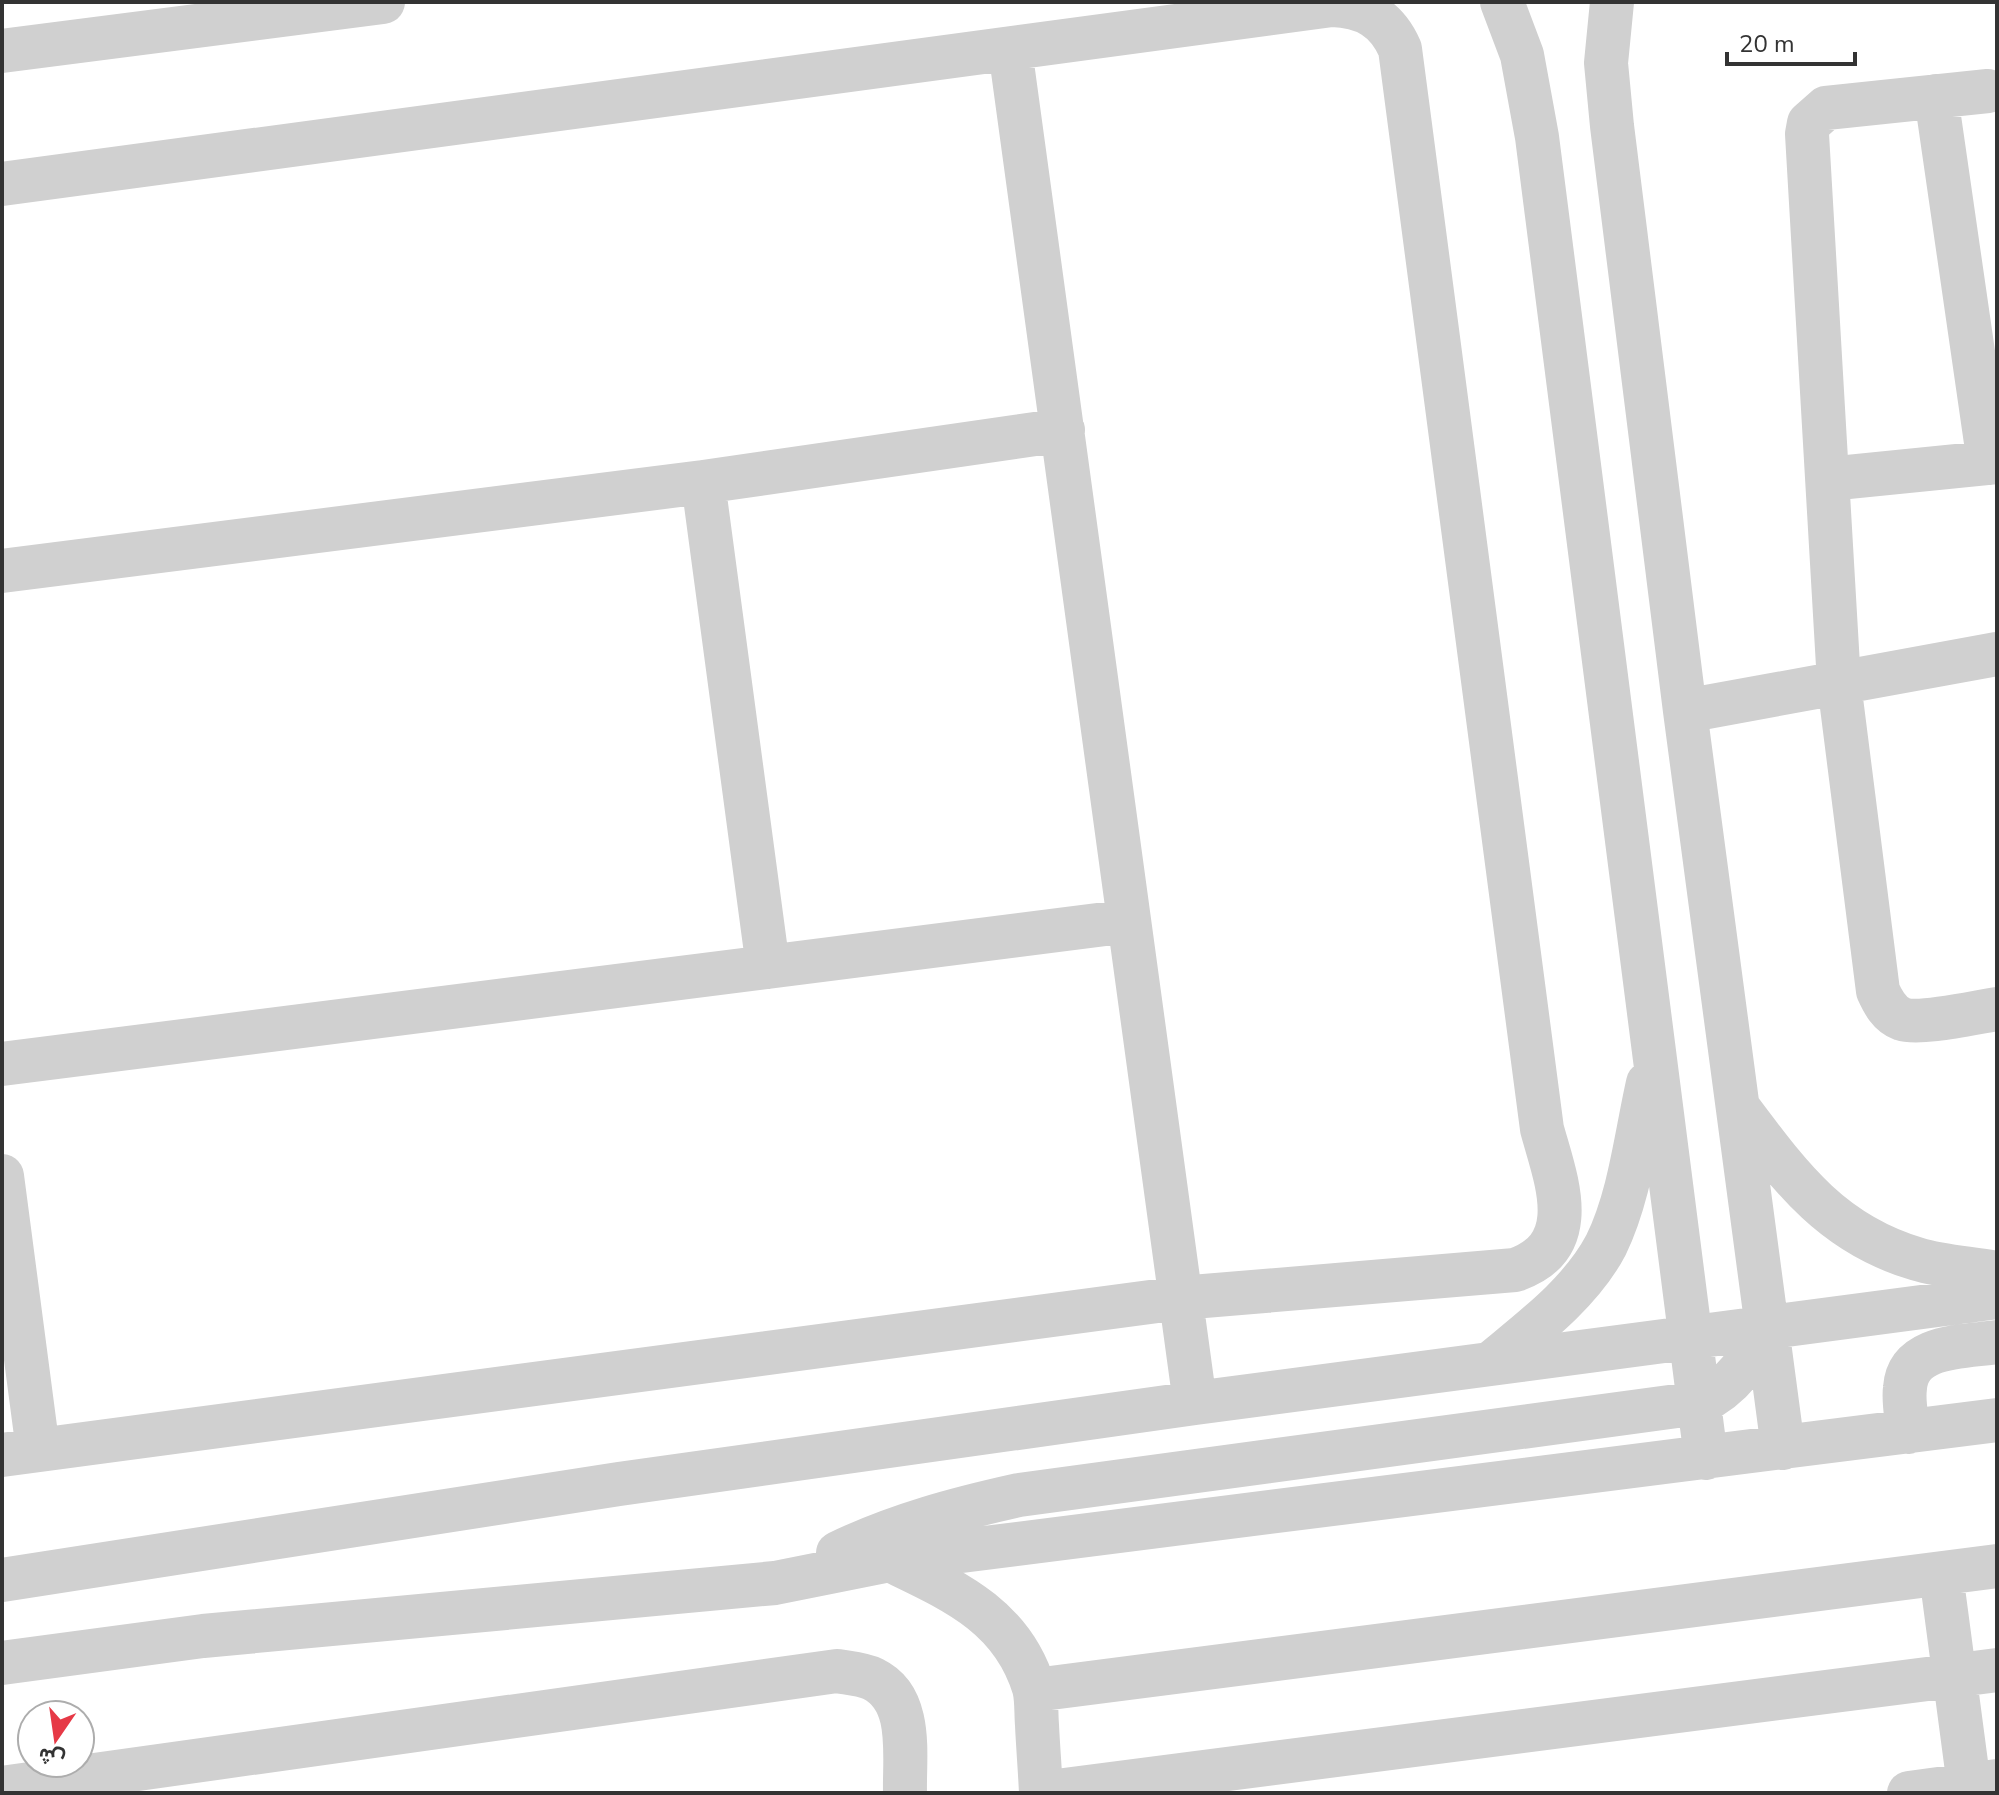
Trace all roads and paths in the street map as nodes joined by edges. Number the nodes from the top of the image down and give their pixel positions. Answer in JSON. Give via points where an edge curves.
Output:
{"nodes":[{"id":1,"x":383,"y":2,"type":"edge"},
{"id":2,"x":1502,"y":2,"type":"edge"},
{"id":3,"x":1612,"y":2,"type":"edge"},
{"id":4,"x":1010,"y":49,"type":"junction"},
{"id":5,"x":2,"y":51,"type":"edge"},
{"id":6,"x":1988,"y":91,"type":"dead end"},
{"id":7,"x":1936,"y":96,"type":"junction"},
{"id":8,"x":2,"y":184,"type":"edge"},
{"id":9,"x":1063,"y":430,"type":"junction"},
{"id":10,"x":1993,"y":462,"type":"edge"},
{"id":11,"x":1828,"y":479,"type":"junction"},
{"id":12,"x":703,"y":482,"type":"junction"},
{"id":13,"x":2,"y":571,"type":"edge"},
{"id":14,"x":1997,"y":654,"type":"edge"},
{"id":15,"x":1839,"y":683,"type":"junction"},
{"id":16,"x":1685,"y":711,"type":"junction"},
{"id":17,"x":1129,"y":921,"type":"junction"},
{"id":18,"x":768,"y":967,"type":"junction"},
{"id":19,"x":1997,"y":1009,"type":"edge"},
{"id":20,"x":1655,"y":1049,"type":"junction"},
{"id":21,"x":2,"y":1064,"type":"edge"},
{"id":22,"x":1739,"y":1107,"type":"junction"},
{"id":23,"x":2,"y":1176,"type":"edge"},
{"id":24,"x":1997,"y":1273,"type":"edge"},
{"id":25,"x":1997,"y":1297,"type":"edge"},
{"id":26,"x":1180,"y":1298,"type":"junction"},
{"id":27,"x":1767,"y":1328,"type":"junction"},
{"id":28,"x":1691,"y":1339,"type":"junction"},
{"id":29,"x":1997,"y":1342,"type":"edge"},
{"id":30,"x":1490,"y":1364,"type":"junction"},
{"id":31,"x":1195,"y":1403,"type":"junction"},
{"id":32,"x":1699,"y":1403,"type":"junction"},
{"id":33,"x":1997,"y":1420,"type":"edge"},
{"id":34,"x":1908,"y":1432,"type":"junction"},
{"id":35,"x":1783,"y":1448,"type":"junction"},
{"id":36,"x":20,"y":1453,"type":"edge"},
{"id":37,"x":1706,"y":1458,"type":"junction"},
{"id":38,"x":890,"y":1560,"type":"junction"},
{"id":39,"x":1997,"y":1566,"type":"edge"},
{"id":40,"x":1941,"y":1574,"type":"junction"},
{"id":41,"x":2,"y":1580,"type":"edge"},
{"id":42,"x":775,"y":1583,"type":"junction"},
{"id":43,"x":2,"y":1663,"type":"edge"},
{"id":44,"x":1997,"y":1670,"type":"edge"},
{"id":45,"x":1954,"y":1676,"type":"junction"},
{"id":46,"x":1035,"y":1690,"type":"junction"},
{"id":47,"x":1978,"y":1786,"type":"edge"},
{"id":48,"x":2,"y":1788,"type":"edge"},
{"id":49,"x":905,"y":1793,"type":"edge"},
{"id":50,"x":1041,"y":1793,"type":"edge"},
{"id":51,"x":1909,"y":1793,"type":"edge"}],
"edges":[{"from":1,"to":5,"type":"street"},
{"from":2,"to":20,"type":"street","via":[[1522,55],[1537,137]]},
{"from":3,"to":16,"type":"street","via":[[1606,63],[1612,126]]},
{"from":4,"to":8,"type":"street"},
{"from":4,"to":9,"type":"street"},
{"from":4,"to":26,"type":"street","via":[[1332,5],[1350,5],[1381,20],[1400,49],[1542,1129],[1539,1207],[1525,1237],[1513,1248],[1463,1274]]},
{"from":6,"to":7,"type":"street"},
{"from":7,"to":10,"type":"street"},
{"from":7,"to":11,"type":"street","via":[[1826,108],[1809,123]]},
{"from":9,"to":12,"type":"street"},
{"from":9,"to":17,"type":"street"},
{"from":10,"to":11,"type":"street"},
{"from":11,"to":15,"type":"street"},
{"from":12,"to":13,"type":"street"},
{"from":12,"to":18,"type":"street"},
{"from":14,"to":15,"type":"street"},
{"from":15,"to":16,"type":"street"},
{"from":15,"to":19,"type":"street","via":[[1878,991],[1886,1008],[1902,1019],[1921,1020]]},
{"from":16,"to":22,"type":"street"},
{"from":17,"to":18,"type":"street"},
{"from":17,"to":26,"type":"street"},
{"from":18,"to":21,"type":"street"},
{"from":20,"to":28,"type":"street"},
{"from":20,"to":30,"type":"street","via":[[1624,1194],[1606,1244],[1571,1291]]},
{"from":22,"to":24,"type":"street","via":[[1789,1176],[1859,1234],[1918,1259]]},
{"from":22,"to":27,"type":"street"},
{"from":23,"to":36,"type":"street"},
{"from":25,"to":27,"type":"street"},
{"from":26,"to":31,"type":"street"},
{"from":26,"to":36,"type":"street"},
{"from":27,"to":28,"type":"street"},
{"from":27,"to":32,"type":"street","via":[[1743,1370]]},
{"from":27,"to":35,"type":"street"},
{"from":28,"to":30,"type":"street"},
{"from":28,"to":32,"type":"street"},
{"from":29,"to":34,"type":"street","via":[[1933,1351],[1913,1365],[1904,1389]]},
{"from":30,"to":31,"type":"street"},
{"from":31,"to":41,"type":"street","via":[[634,1482]]},
{"from":32,"to":37,"type":"street"},
{"from":32,"to":42,"type":"street","via":[[1019,1495],[877,1534]]},
{"from":33,"to":34,"type":"street"},
{"from":34,"to":35,"type":"street"},
{"from":35,"to":37,"type":"street"},
{"from":37,"to":38,"type":"street"},
{"from":38,"to":42,"type":"street"},
{"from":38,"to":46,"type":"street","via":[[960,1594],[985,1613],[1023,1661]]},
{"from":39,"to":40,"type":"street"},
{"from":40,"to":45,"type":"street"},
{"from":40,"to":46,"type":"street"},
{"from":42,"to":43,"type":"street","via":[[203,1636]]},
{"from":44,"to":45,"type":"street"},
{"from":45,"to":47,"type":"street"},
{"from":45,"to":50,"type":"street"},
{"from":46,"to":50,"type":"street"},
{"from":47,"to":51,"type":"street"},
{"from":48,"to":49,"type":"street","via":[[837,1671],[871,1678],[897,1702],[903,1720]]}]}
